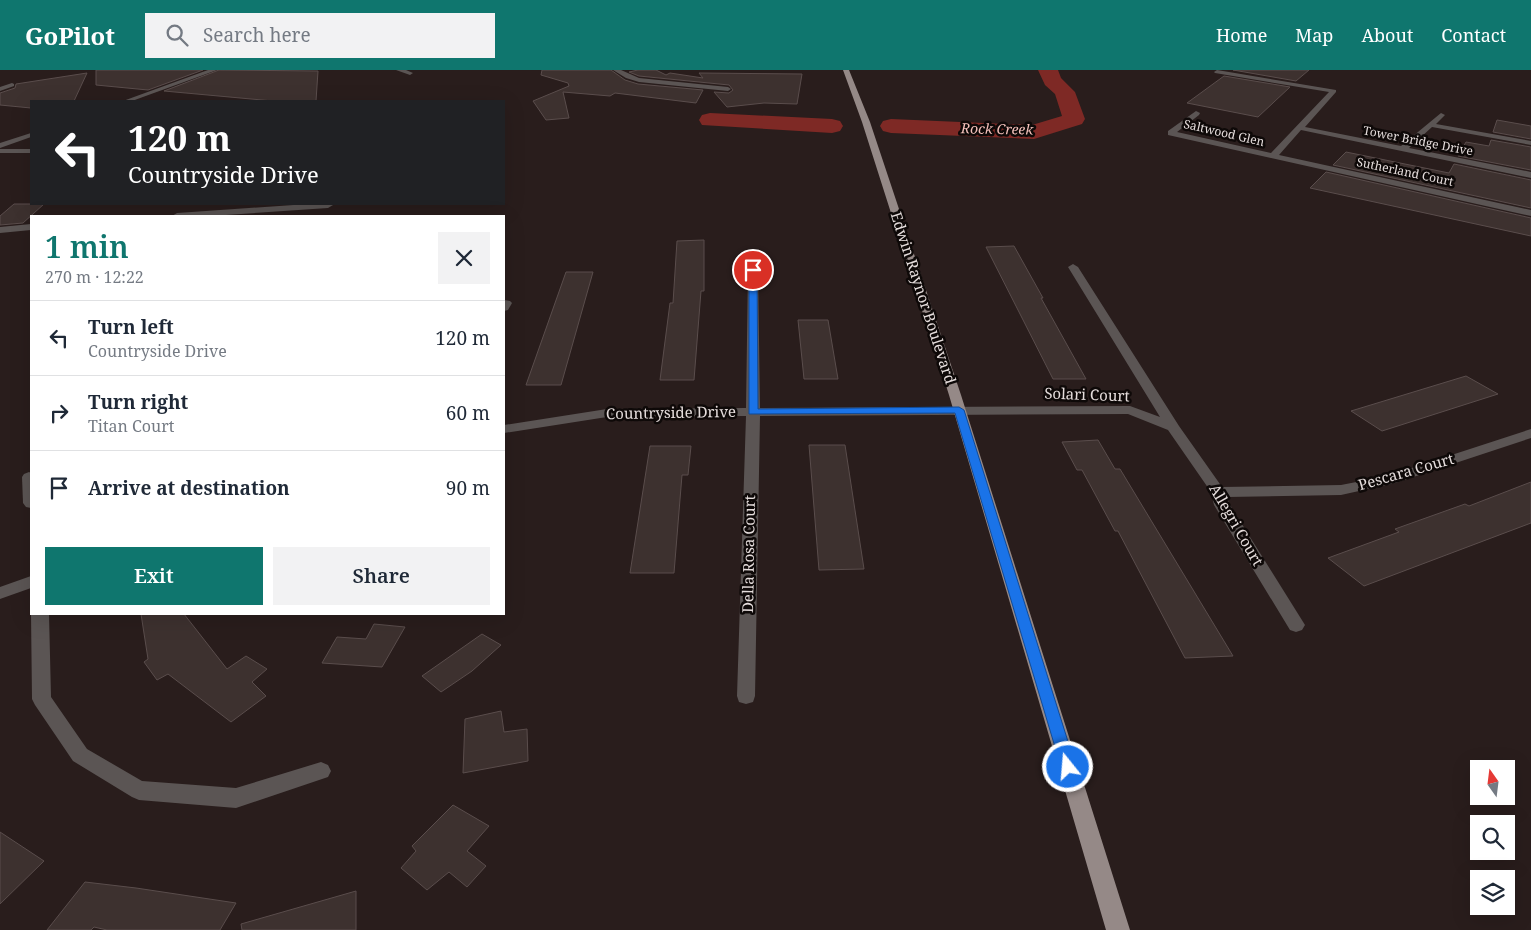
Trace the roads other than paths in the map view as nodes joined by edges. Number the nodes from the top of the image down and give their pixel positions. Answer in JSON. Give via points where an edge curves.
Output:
{"nodes":[{"id":1,"x":214,"y":70,"type":"edge"},
{"id":2,"x":399,"y":70,"type":"edge"},
{"id":3,"x":616,"y":70,"type":"edge"},
{"id":4,"x":846,"y":70,"type":"edge"},
{"id":5,"x":1217,"y":72,"type":"dead end"},
{"id":6,"x":410,"y":73,"type":"dead end"},
{"id":7,"x":12,"y":85,"type":"dead end"},
{"id":8,"x":0,"y":89,"type":"edge"},
{"id":9,"x":728,"y":90,"type":"dead end"},
{"id":10,"x":129,"y":100,"type":"edge"},
{"id":11,"x":1196,"y":113,"type":"dead end"},
{"id":12,"x":1441,"y":114,"type":"dead end"},
{"id":13,"x":1430,"y":125,"type":"junction"},
{"id":14,"x":1300,"y":128,"type":"junction"},
{"id":15,"x":30,"y":135,"type":"edge"},
{"id":16,"x":1531,"y":143,"type":"edge"},
{"id":17,"x":0,"y":146,"type":"edge"},
{"id":18,"x":0,"y":150,"type":"edge"},
{"id":19,"x":1402,"y":150,"type":"junction"},
{"id":20,"x":30,"y":151,"type":"edge"},
{"id":21,"x":1273,"y":156,"type":"junction"},
{"id":22,"x":1531,"y":174,"type":"edge"},
{"id":23,"x":328,"y":205,"type":"edge"},
{"id":24,"x":1531,"y":213,"type":"edge"},
{"id":25,"x":191,"y":215,"type":"edge"},
{"id":26,"x":30,"y":227,"type":"edge"},
{"id":27,"x":0,"y":230,"type":"edge"},
{"id":28,"x":1073,"y":267,"type":"dead end"},
{"id":29,"x":753,"y":270,"type":"dead end"},
{"id":30,"x":959,"y":410,"type":"junction"},
{"id":31,"x":753,"y":412,"type":"junction"},
{"id":32,"x":1173,"y":427,"type":"junction"},
{"id":33,"x":505,"y":429,"type":"edge"},
{"id":34,"x":1531,"y":433,"type":"edge"},
{"id":35,"x":29,"y":476,"type":"dead end"},
{"id":36,"x":30,"y":490,"type":"edge"},
{"id":37,"x":1218,"y":492,"type":"junction"},
{"id":38,"x":30,"y":582,"type":"edge"},
{"id":39,"x":0,"y":593,"type":"edge"},
{"id":40,"x":40,"y":615,"type":"edge"},
{"id":41,"x":1296,"y":625,"type":"dead end"},
{"id":42,"x":746,"y":696,"type":"dead end"},
{"id":43,"x":321,"y":771,"type":"dead end"},
{"id":44,"x":1118,"y":930,"type":"edge"}],
"edges":[{"from":1,"to":10,"type":"street"},
{"from":2,"to":6,"type":"street"},
{"from":3,"to":9,"type":"street","via":[[639,80]]},
{"from":4,"to":30,"type":"main road","name":"Edwin Raynor Boulevard","via":[[866,122]]},
{"from":5,"to":14,"type":"street","name":"Saltwood Glen","via":[[1334,91]]},
{"from":7,"to":8,"type":"street"},
{"from":11,"to":21,"type":"street","name":"Saltwood Glen","via":[[1171,133]]},
{"from":12,"to":13,"type":"street"},
{"from":13,"to":16,"type":"street"},
{"from":13,"to":19,"type":"street"},
{"from":14,"to":19,"type":"street","name":"Tower Bridge Drive"},
{"from":14,"to":21,"type":"street","name":"Saltwood Glen"},
{"from":15,"to":17,"type":"street"},
{"from":18,"to":20,"type":"street"},
{"from":19,"to":22,"type":"street","name":"Tower Bridge Drive"},
{"from":21,"to":24,"type":"street","name":"Sutherland Court"},
{"from":23,"to":25,"type":"street"},
{"from":26,"to":27,"type":"street"},
{"from":28,"to":32,"type":"street","name":"Solari Court"},
{"from":29,"to":31,"type":"street","name":"Della Rosa Court"},
{"from":30,"to":31,"type":"street","name":"Countryside Drive"},
{"from":30,"to":32,"type":"street","name":"Solari Court","via":[[1130,410]]},
{"from":30,"to":44,"type":"main road","name":"Edwin Raynor Boulevard"},
{"from":31,"to":33,"type":"street","name":"Countryside Drive","via":[[607,413]]},
{"from":31,"to":42,"type":"street","name":"Della Rosa Court"},
{"from":32,"to":37,"type":"street","name":"Allegri Court"},
{"from":34,"to":37,"type":"street","name":"Pescara Court","via":[[1390,480],[1341,490]]},
{"from":35,"to":36,"type":"street"},
{"from":37,"to":41,"type":"street","name":"Allegri Court","via":[[1222,505]]},
{"from":38,"to":39,"type":"street"},
{"from":40,"to":43,"type":"street","via":[[42,699],[80,754],[139,790],[236,798]]}]}
